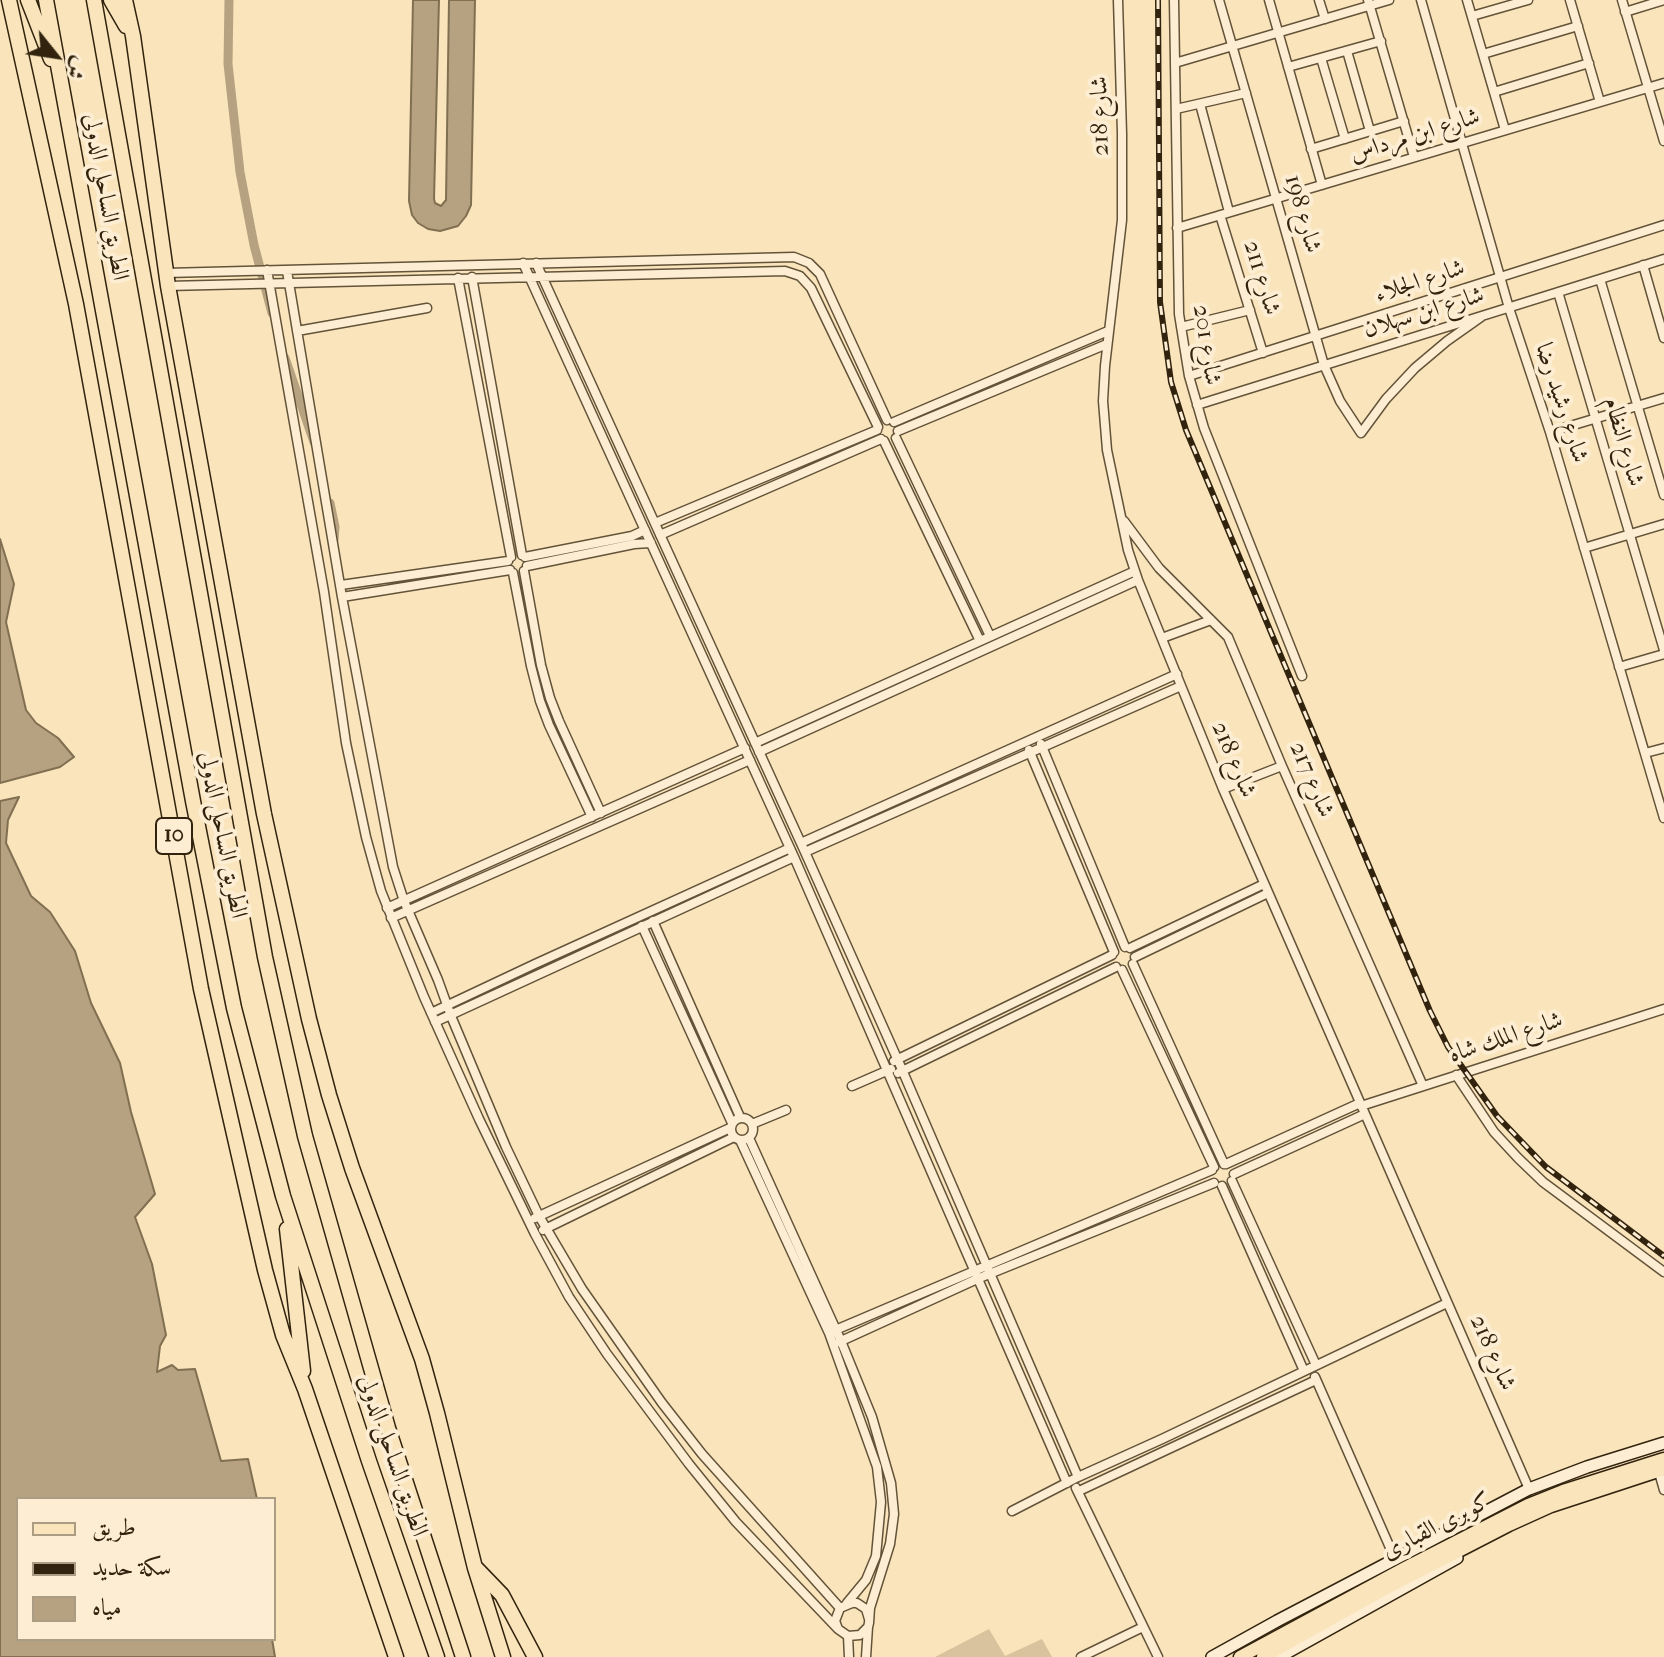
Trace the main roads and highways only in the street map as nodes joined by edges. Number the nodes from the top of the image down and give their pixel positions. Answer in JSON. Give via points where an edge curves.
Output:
{"nodes":[{"id":1,"x":9,"y":0,"type":"edge"},
{"id":2,"x":28,"y":0,"type":"edge"},
{"id":3,"x":46,"y":0,"type":"edge"},
{"id":4,"x":94,"y":0,"type":"edge"},
{"id":5,"x":111,"y":0,"type":"edge"},
{"id":6,"x":125,"y":0,"type":"edge"},
{"id":7,"x":133,"y":36,"type":"junction"},
{"id":8,"x":64,"y":94,"type":"junction"},
{"id":9,"x":283,"y":1196,"type":"junction"},
{"id":10,"x":305,"y":1389,"type":"junction"},
{"id":11,"x":1664,"y":1459,"type":"edge"},
{"id":12,"x":1663,"y":1473,"type":"edge"},
{"id":13,"x":475,"y":1568,"type":"junction"},
{"id":14,"x":396,"y":1657,"type":"edge"},
{"id":15,"x":437,"y":1657,"type":"edge"},
{"id":16,"x":463,"y":1657,"type":"edge"},
{"id":17,"x":503,"y":1657,"type":"edge"},
{"id":18,"x":535,"y":1657,"type":"edge"},
{"id":19,"x":1240,"y":1657,"type":"edge"},
{"id":20,"x":1263,"y":1657,"type":"edge"}],
"edges":[{"from":1,"to":10,"type":"highway","name":"الطريق الساحلى الدولى","number":"10","via":[[76,304],[201,989],[271,1294]]},
{"from":2,"to":8,"type":"highway"},
{"from":3,"to":8,"type":"highway","name":"الطريق الساحلى الدولى","number":"10"},
{"from":4,"to":16,"type":"highway","name":"الطريق الساحلى الدولى","via":[[265,957],[301,1121],[388,1428]]},
{"from":5,"to":7,"type":"highway"},
{"from":6,"to":7,"type":"highway","name":"الطريق الساحلى الدولى"},
{"from":7,"to":13,"type":"highway","name":"الطريق الساحلى الدولى","via":[[167,280],[264,814],[312,1032],[352,1168],[427,1373]]},
{"from":8,"to":9,"type":"highway","name":"الطريق الساحلى الدولى","number":"10","via":[[219,934]]},
{"from":9,"to":10,"type":"highway"},
{"from":9,"to":15,"type":"highway","name":"الطريق الساحلى الدولى","number":"10"},
{"from":10,"to":14,"type":"highway","name":"الطريق الساحلى الدولى","number":"10"},
{"from":11,"to":19,"type":"main road","name":"كوبرى القبارى","via":[[1528,1505]]},
{"from":12,"to":20,"type":"main road","name":"كوبرى القبارى","via":[[1551,1506],[1509,1525]]},
{"from":13,"to":17,"type":"highway","name":"الطريق الساحلى الدولى"},
{"from":13,"to":18,"type":"highway","via":[[502,1595]]}]}
